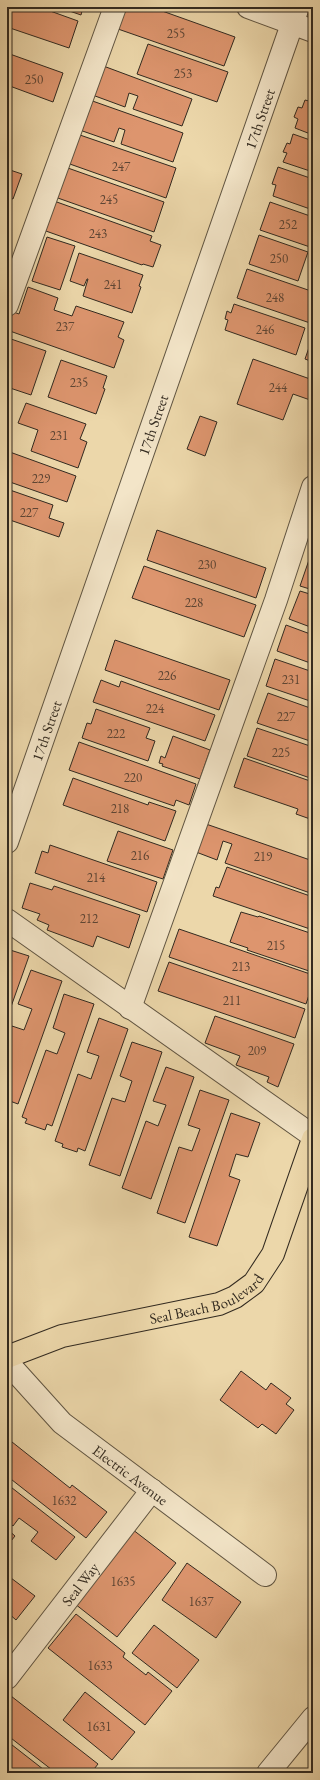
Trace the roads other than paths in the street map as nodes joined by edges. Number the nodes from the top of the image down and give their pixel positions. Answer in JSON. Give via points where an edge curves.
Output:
{"nodes":[{"id":1,"x":115,"y":7,"type":"edge"},
{"id":2,"x":248,"y":7,"type":"edge"},
{"id":3,"x":295,"y":15,"type":"edge"},
{"id":4,"x":313,"y":31,"type":"edge"},
{"id":5,"x":7,"y":305,"type":"edge"},
{"id":6,"x":313,"y":487,"type":"edge"},
{"id":7,"x":7,"y":842,"type":"edge"},
{"id":8,"x":7,"y":920,"type":"edge"},
{"id":9,"x":130,"y":1008,"type":"junction"},
{"id":10,"x":313,"y":1137,"type":"edge"},
{"id":11,"x":7,"y":1357,"type":"edge"},
{"id":12,"x":7,"y":1362,"type":"edge"},
{"id":13,"x":152,"y":1490,"type":"junction"},
{"id":14,"x":265,"y":1575,"type":"dead end"},
{"id":15,"x":7,"y":1678,"type":"edge"},
{"id":16,"x":313,"y":1718,"type":"edge"},
{"id":17,"x":268,"y":1773,"type":"edge"}],
"edges":[{"from":1,"to":5,"type":"street"},
{"from":2,"to":3,"type":"street"},
{"from":3,"to":4,"type":"street"},
{"from":3,"to":7,"type":"street","name":"17th Street"},
{"from":6,"to":9,"type":"street","via":[[276,600]]},
{"from":8,"to":9,"type":"street"},
{"from":9,"to":10,"type":"street"},
{"from":10,"to":11,"type":"main road","name":"Seal Beach Boulevard","via":[[272,1254],[254,1283],[235,1297],[219,1304],[62,1336]]},
{"from":12,"to":13,"type":"street","name":"Electric Avenue","via":[[62,1423]]},
{"from":13,"to":14,"type":"street","name":"Electric Avenue"},
{"from":13,"to":15,"type":"street","name":"Seal Way"},
{"from":16,"to":17,"type":"street"}]}
